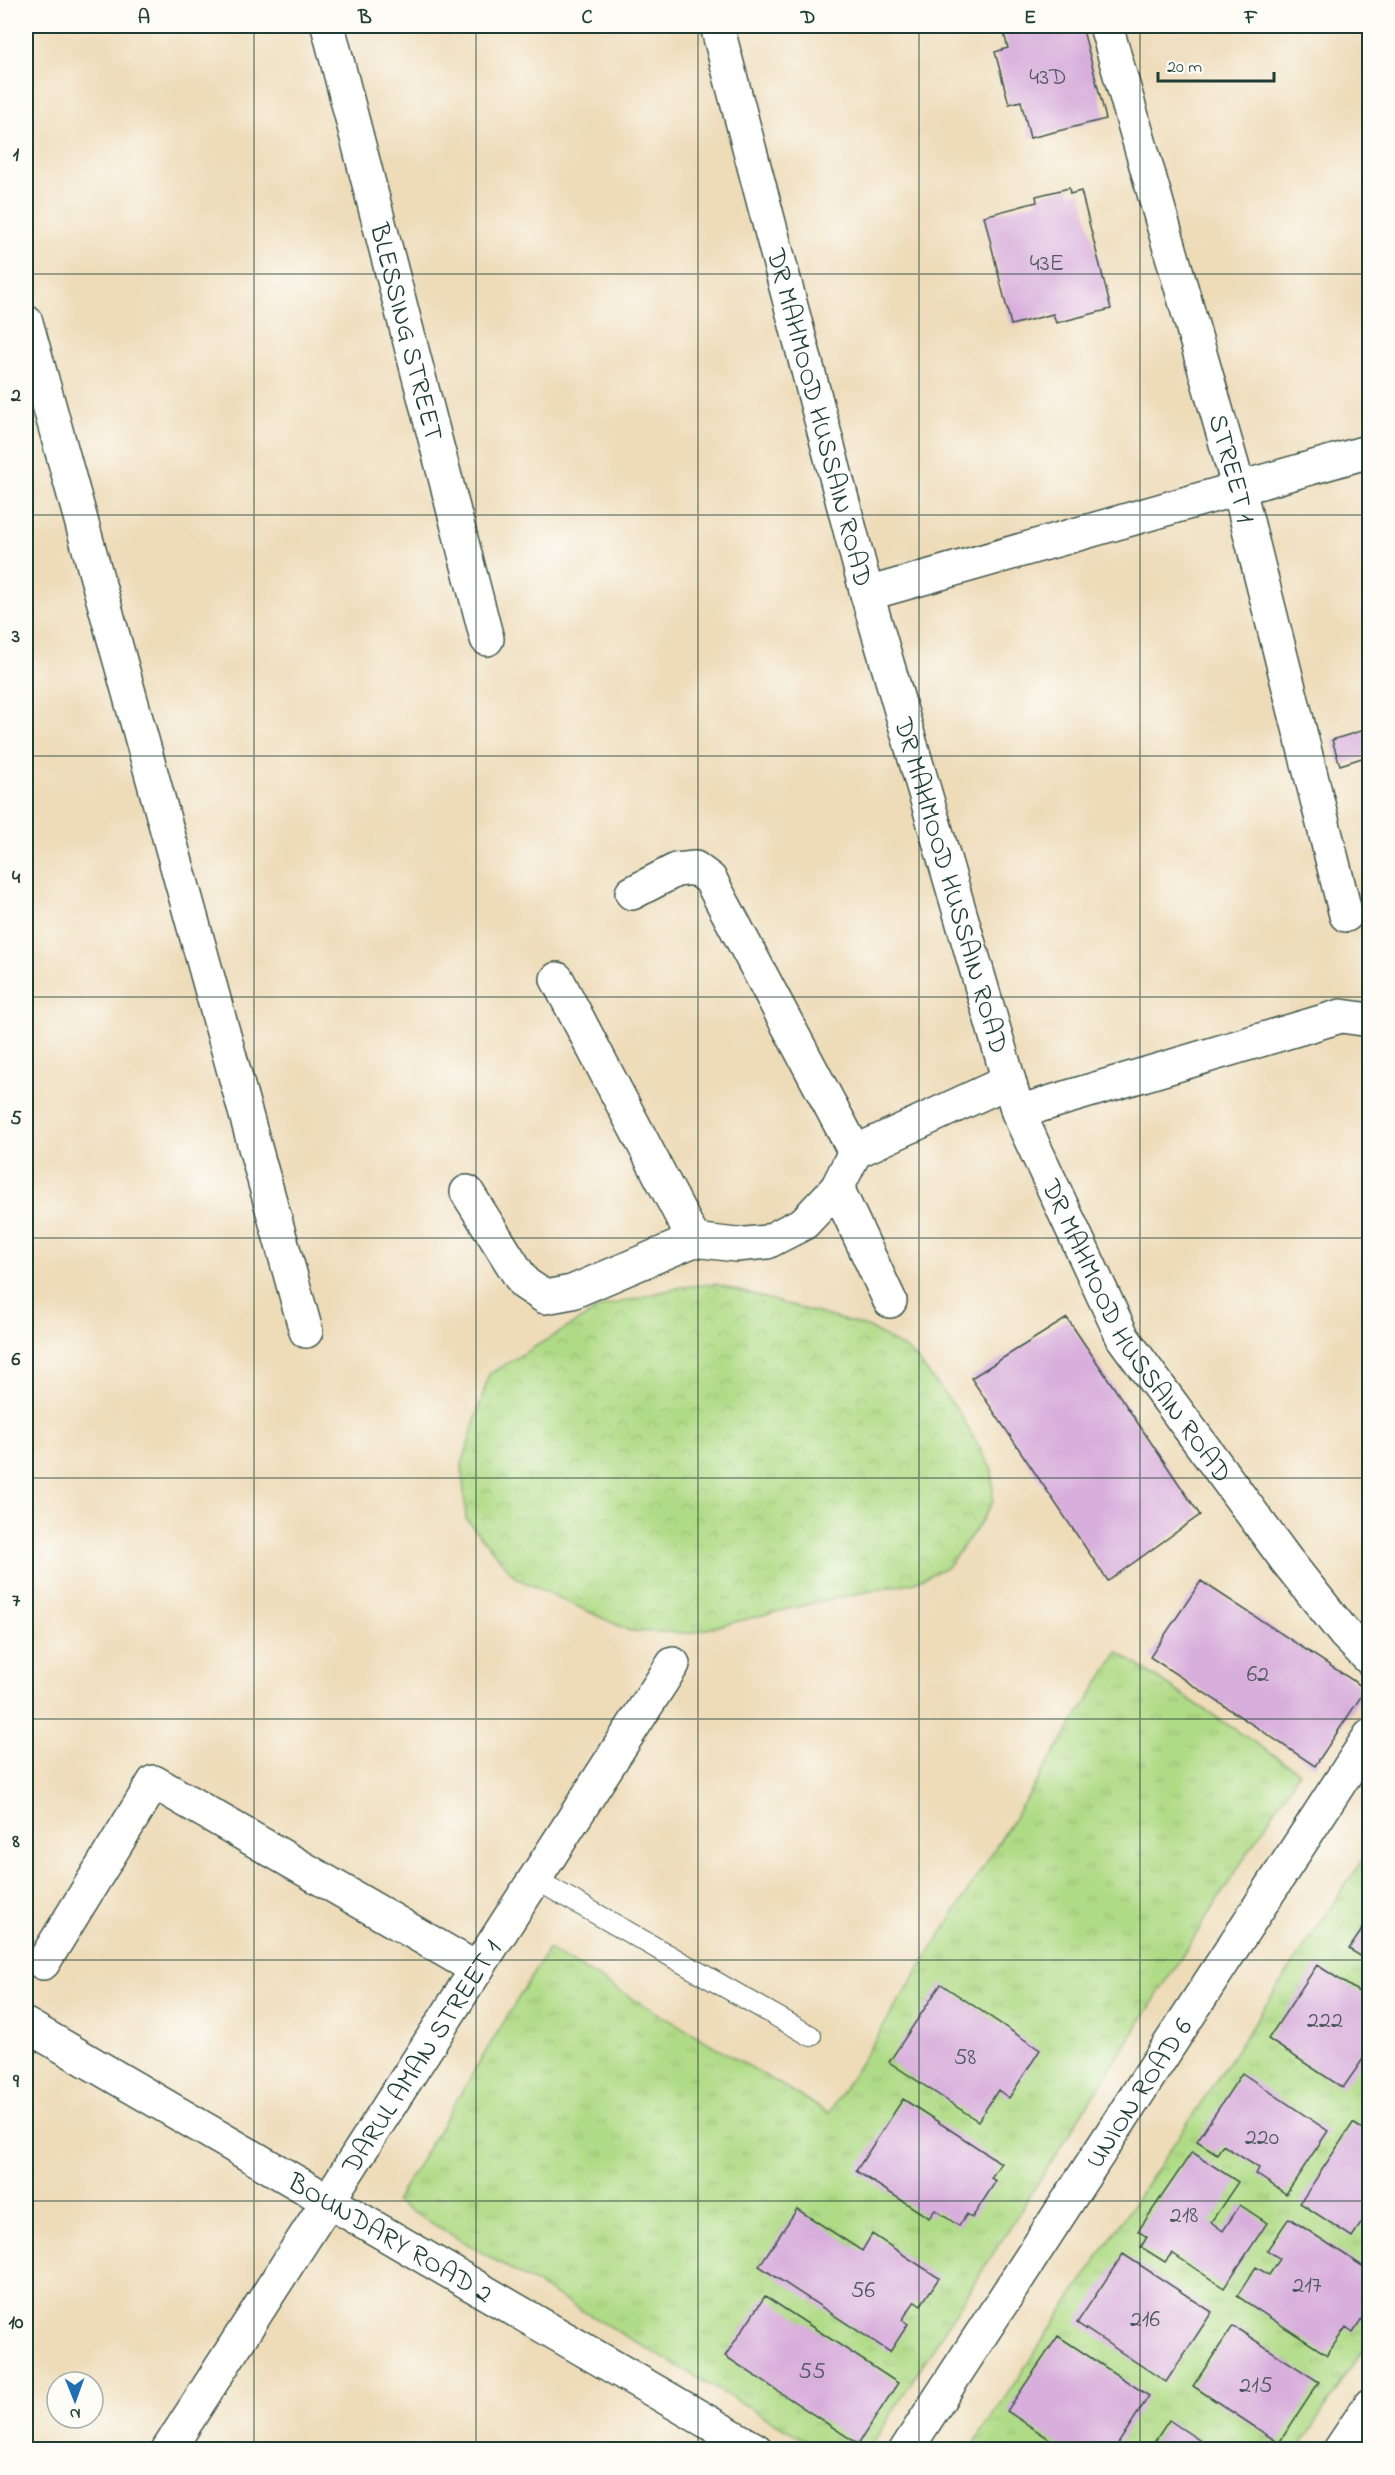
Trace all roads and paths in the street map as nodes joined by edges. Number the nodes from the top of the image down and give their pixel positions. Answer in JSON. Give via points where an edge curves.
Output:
{"nodes":[{"id":1,"x":328,"y":26,"type":"edge"},
{"id":2,"x":717,"y":26,"type":"edge"},
{"id":3,"x":1106,"y":26,"type":"edge"},
{"id":4,"x":26,"y":322,"type":"edge"},
{"id":5,"x":1370,"y":451,"type":"edge"},
{"id":6,"x":1239,"y":489,"type":"junction"},
{"id":7,"x":867,"y":594,"type":"junction"},
{"id":8,"x":487,"y":639,"type":"dead end"},
{"id":9,"x":632,"y":893,"type":"dead end"},
{"id":10,"x":1346,"y":915,"type":"dead end"},
{"id":11,"x":557,"y":979,"type":"dead end"},
{"id":12,"x":1370,"y":1020,"type":"edge"},
{"id":13,"x":1009,"y":1081,"type":"junction"},
{"id":14,"x":1018,"y":1112,"type":"junction"},
{"id":15,"x":855,"y":1152,"type":"junction"},
{"id":16,"x":837,"y":1188,"type":"junction"},
{"id":17,"x":467,"y":1192,"type":"dead end"},
{"id":18,"x":694,"y":1240,"type":"junction"},
{"id":19,"x":890,"y":1300,"type":"dead end"},
{"id":20,"x":306,"y":1331,"type":"dead end"},
{"id":21,"x":1370,"y":1659,"type":"edge"},
{"id":22,"x":673,"y":1664,"type":"dead end"},
{"id":23,"x":1370,"y":1736,"type":"edge"},
{"id":24,"x":535,"y":1879,"type":"junction"},
{"id":25,"x":42,"y":1964,"type":"dead end"},
{"id":26,"x":477,"y":1969,"type":"junction"},
{"id":27,"x":26,"y":2025,"type":"edge"},
{"id":28,"x":812,"y":2036,"type":"dead end"},
{"id":29,"x":328,"y":2201,"type":"junction"},
{"id":30,"x":1370,"y":2405,"type":"edge"},
{"id":31,"x":168,"y":2450,"type":"edge"},
{"id":32,"x":756,"y":2450,"type":"edge"},
{"id":33,"x":906,"y":2450,"type":"edge"},
{"id":34,"x":1340,"y":2450,"type":"edge"}],
"edges":[{"from":1,"to":8,"type":"street","name":"BLESSING STREET"},
{"from":2,"to":7,"type":"street","name":"DR MAHMOOD HUSSAIN ROAD"},
{"from":3,"to":6,"type":"street","name":"STREET 1"},
{"from":4,"to":20,"type":"street"},
{"from":5,"to":6,"type":"street"},
{"from":6,"to":7,"type":"street"},
{"from":6,"to":10,"type":"street","name":"STREET 1"},
{"from":7,"to":13,"type":"street","name":"DR MAHMOOD HUSSAIN ROAD"},
{"from":9,"to":15,"type":"street","via":[[676,870],[695,868],[710,879]]},
{"from":11,"to":18,"type":"street"},
{"from":12,"to":14,"type":"street","via":[[1341,1016]]},
{"from":13,"to":14,"type":"street","name":"DR MAHMOOD HUSSAIN ROAD"},
{"from":13,"to":15,"type":"street"},
{"from":14,"to":21,"type":"street","name":"DR MAHMOOD HUSSAIN ROAD","via":[[1123,1338],[1287,1562]]},
{"from":15,"to":16,"type":"street"},
{"from":16,"to":18,"type":"street","via":[[804,1223],[767,1242],[736,1245]]},
{"from":16,"to":19,"type":"street"},
{"from":17,"to":18,"type":"street","via":[[524,1283],[545,1297],[572,1292]]},
{"from":22,"to":24,"type":"street","name":"DARUL AMAN STREET 1"},
{"from":23,"to":33,"type":"street","name":"UNION ROAD 6"},
{"from":24,"to":26,"type":"street","name":"DARUL AMAN STREET 1"},
{"from":24,"to":28,"type":"lane"},
{"from":25,"to":26,"type":"street","via":[[154,1782]]},
{"from":26,"to":29,"type":"street","name":"DARUL AMAN STREET 1"},
{"from":27,"to":29,"type":"street","name":"BOUNDARY ROAD 2"},
{"from":29,"to":31,"type":"street","name":"DARUL AMAN STREET 1"},
{"from":29,"to":32,"type":"street","name":"BOUNDARY ROAD 2"},
{"from":30,"to":34,"type":"street"}]}
